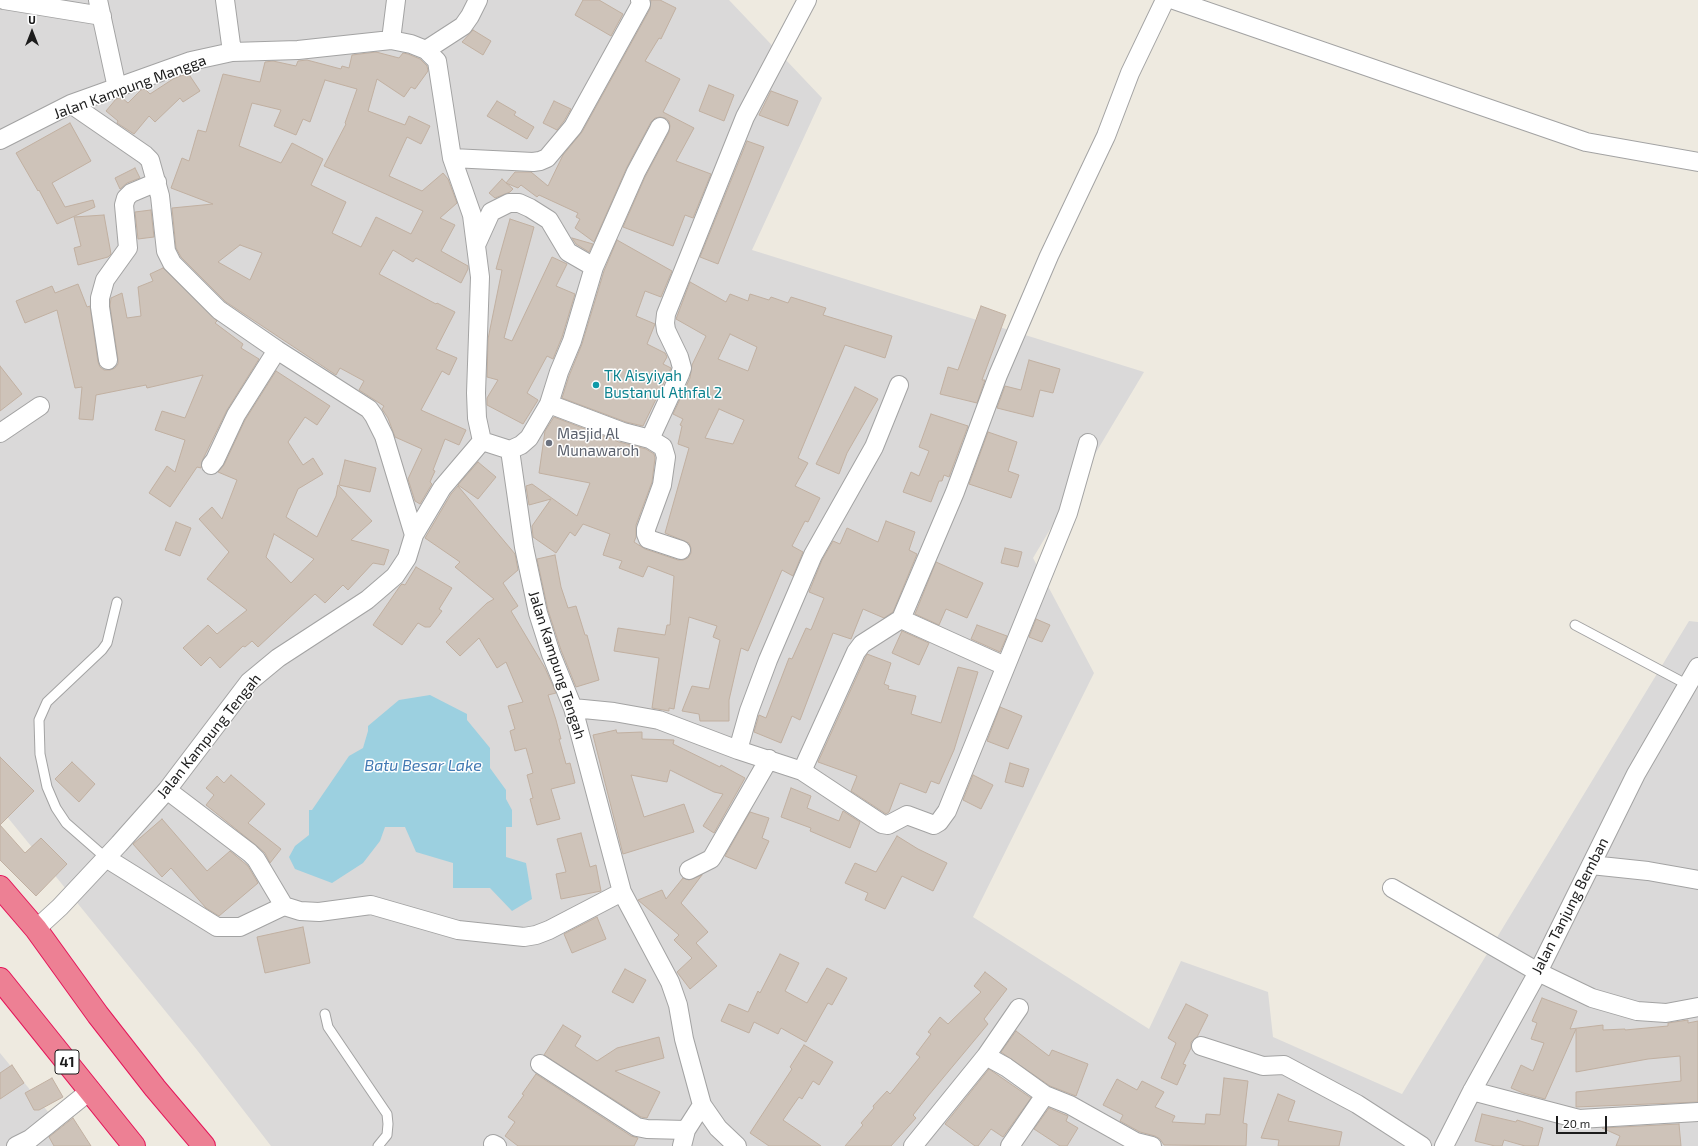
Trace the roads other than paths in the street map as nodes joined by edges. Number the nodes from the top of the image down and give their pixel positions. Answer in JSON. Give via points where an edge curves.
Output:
{"nodes":[{"id":1,"x":4,"y":0,"type":"edge"},
{"id":2,"x":225,"y":0,"type":"edge"},
{"id":3,"x":396,"y":0,"type":"edge"},
{"id":4,"x":478,"y":0,"type":"edge"},
{"id":5,"x":640,"y":0,"type":"edge"},
{"id":6,"x":807,"y":0,"type":"edge"},
{"id":7,"x":1164,"y":0,"type":"edge"},
{"id":8,"x":1174,"y":0,"type":"edge"},
{"id":9,"x":100,"y":8,"type":"edge"},
{"id":10,"x":391,"y":40,"type":"junction"},
{"id":11,"x":426,"y":50,"type":"junction"},
{"id":12,"x":232,"y":52,"type":"junction"},
{"id":13,"x":117,"y":88,"type":"junction"},
{"id":14,"x":71,"y":104,"type":"junction"},
{"id":15,"x":660,"y":127,"type":"dead end"},
{"id":16,"x":0,"y":140,"type":"edge"},
{"id":17,"x":452,"y":158,"type":"junction"},
{"id":18,"x":1698,"y":162,"type":"edge"},
{"id":19,"x":157,"y":182,"type":"junction"},
{"id":20,"x":476,"y":243,"type":"junction"},
{"id":21,"x":594,"y":267,"type":"junction"},
{"id":22,"x":277,"y":350,"type":"junction"},
{"id":23,"x":108,"y":360,"type":"dead end"},
{"id":24,"x":899,"y":384,"type":"dead end"},
{"id":25,"x":549,"y":404,"type":"junction"},
{"id":26,"x":40,"y":406,"type":"dead end"},
{"id":27,"x":0,"y":433,"type":"edge"},
{"id":28,"x":650,"y":439,"type":"junction"},
{"id":29,"x":482,"y":441,"type":"junction"},
{"id":30,"x":1088,"y":443,"type":"dead end"},
{"id":31,"x":510,"y":450,"type":"junction"},
{"id":32,"x":211,"y":466,"type":"dead end"},
{"id":33,"x":414,"y":535,"type":"junction"},
{"id":34,"x":681,"y":550,"type":"dead end"},
{"id":35,"x":117,"y":602,"type":"dead end"},
{"id":36,"x":901,"y":619,"type":"junction"},
{"id":37,"x":1576,"y":625,"type":"dead end"},
{"id":38,"x":1005,"y":666,"type":"junction"},
{"id":39,"x":1698,"y":667,"type":"edge"},
{"id":40,"x":1693,"y":686,"type":"edge"},
{"id":41,"x":573,"y":708,"type":"junction"},
{"id":42,"x":738,"y":750,"type":"junction"},
{"id":43,"x":769,"y":759,"type":"junction"},
{"id":44,"x":802,"y":771,"type":"junction"},
{"id":45,"x":167,"y":790,"type":"junction"},
{"id":46,"x":106,"y":858,"type":"junction"},
{"id":47,"x":1591,"y":865,"type":"junction"},
{"id":48,"x":689,"y":870,"type":"dead end"},
{"id":49,"x":1698,"y":880,"type":"edge"},
{"id":50,"x":0,"y":887,"type":"edge"},
{"id":51,"x":1392,"y":888,"type":"dead end"},
{"id":52,"x":622,"y":892,"type":"junction"},
{"id":53,"x":284,"y":906,"type":"junction"},
{"id":54,"x":36,"y":929,"type":"junction"},
{"id":55,"x":1538,"y":972,"type":"junction"},
{"id":56,"x":1,"y":983,"type":"edge"},
{"id":57,"x":1698,"y":1007,"type":"edge"},
{"id":58,"x":1019,"y":1008,"type":"dead end"},
{"id":59,"x":325,"y":1014,"type":"dead end"},
{"id":60,"x":1200,"y":1046,"type":"dead end"},
{"id":61,"x":986,"y":1056,"type":"junction"},
{"id":62,"x":540,"y":1064,"type":"dead end"},
{"id":63,"x":91,"y":1090,"type":"junction"},
{"id":64,"x":1472,"y":1092,"type":"junction"},
{"id":65,"x":1046,"y":1095,"type":"junction"},
{"id":66,"x":702,"y":1106,"type":"junction"},
{"id":67,"x":1698,"y":1112,"type":"edge"},
{"id":68,"x":684,"y":1138,"type":"edge"},
{"id":69,"x":25,"y":1144,"type":"edge"},
{"id":70,"x":134,"y":1146,"type":"edge"},
{"id":71,"x":204,"y":1146,"type":"edge"},
{"id":72,"x":378,"y":1146,"type":"edge"},
{"id":73,"x":737,"y":1146,"type":"edge"},
{"id":74,"x":913,"y":1146,"type":"edge"},
{"id":75,"x":1010,"y":1146,"type":"edge"},
{"id":76,"x":1152,"y":1146,"type":"edge"},
{"id":77,"x":1422,"y":1146,"type":"edge"},
{"id":78,"x":1444,"y":1146,"type":"edge"}],
"edges":[{"from":1,"to":9,"type":"street"},
{"from":2,"to":12,"type":"street"},
{"from":3,"to":10,"type":"street"},
{"from":4,"to":11,"type":"street","via":[[463,26]]},
{"from":5,"to":17,"type":"street","via":[[641,4],[573,127],[547,158],[534,162]]},
{"from":6,"to":28,"type":"street","via":[[745,117],[666,314],[666,330],[682,368]]},
{"from":7,"to":36,"type":"street","via":[[1130,73],[1106,136],[1049,256],[998,375],[955,492]]},
{"from":8,"to":18,"type":"street","via":[[1586,142]]},
{"from":9,"to":13,"type":"street"},
{"from":10,"to":11,"type":"street"},
{"from":10,"to":12,"type":"street","name":"Jalan Kampung Mangga","via":[[298,50]]},
{"from":11,"to":17,"type":"street","via":[[437,61]]},
{"from":12,"to":13,"type":"street","name":"Jalan Kampung Mangga","via":[[191,61]]},
{"from":13,"to":14,"type":"street","name":"Jalan Kampung Mangga"},
{"from":14,"to":16,"type":"street","name":"Jalan Kampung Mangga"},
{"from":14,"to":19,"type":"street","via":[[145,155],[150,160]]},
{"from":15,"to":21,"type":"street","via":[[636,172]]},
{"from":17,"to":20,"type":"street","via":[[472,214]]},
{"from":19,"to":22,"type":"street","via":[[166,251],[172,263],[219,310]]},
{"from":19,"to":23,"type":"street","via":[[131,193],[124,205],[128,248],[105,280],[100,298]]},
{"from":20,"to":21,"type":"street","via":[[491,212],[509,203],[519,203],[549,220],[568,252]]},
{"from":20,"to":29,"type":"street","via":[[480,277],[476,393],[477,418]]},
{"from":21,"to":25,"type":"street","via":[[572,341]]},
{"from":22,"to":32,"type":"street","via":[[236,415]]},
{"from":22,"to":33,"type":"street","via":[[369,409],[384,436]]},
{"from":24,"to":42,"type":"street","via":[[874,447],[813,555],[765,667]]},
{"from":25,"to":28,"type":"street","via":[[623,432]]},
{"from":25,"to":31,"type":"street","via":[[529,438]]},
{"from":26,"to":27,"type":"street"},
{"from":28,"to":34,"type":"street","via":[[663,447],[666,457],[662,484],[646,534],[648,539]]},
{"from":29,"to":31,"type":"street"},
{"from":29,"to":33,"type":"street","name":"Jalan Kampung Tengah","via":[[442,488]]},
{"from":30,"to":38,"type":"street","via":[[1068,513]]},
{"from":31,"to":41,"type":"street","name":"Jalan Kampung Tengah","via":[[524,547],[538,613]]},
{"from":33,"to":45,"type":"street","name":"Jalan Kampung Tengah","via":[[407,558],[394,576],[367,600],[278,658],[249,682]]},
{"from":35,"to":46,"type":"lane","via":[[107,643],[48,702],[39,720],[40,754],[56,808],[66,823]]},
{"from":36,"to":38,"type":"street"},
{"from":36,"to":44,"type":"street","via":[[862,644],[856,652]]},
{"from":37,"to":40,"type":"lane"},
{"from":38,"to":44,"type":"street","via":[[947,811],[938,823],[931,825],[907,815],[888,825],[882,824]]},
{"from":39,"to":40,"type":"street","name":"Jalan Tanjung Bemban"},
{"from":40,"to":47,"type":"street","name":"Jalan Tanjung Bemban","via":[[1636,774]]},
{"from":41,"to":42,"type":"street","via":[[659,720]]},
{"from":41,"to":52,"type":"street","name":"Jalan Kampung Tengah"},
{"from":42,"to":43,"type":"street"},
{"from":43,"to":44,"type":"street"},
{"from":43,"to":48,"type":"street","via":[[711,859]]},
{"from":45,"to":46,"type":"street","name":"Jalan Kampung Tengah"},
{"from":45,"to":53,"type":"street","via":[[250,853]]},
{"from":46,"to":53,"type":"street","via":[[217,927],[240,927]]},
{"from":46,"to":54,"type":"street","name":"Jalan Kampung Tengah","via":[[60,908]]},
{"from":47,"to":49,"type":"street"},
{"from":47,"to":55,"type":"street","name":"Jalan Tanjung Bemban"},
{"from":50,"to":54,"type":"highway"},
{"from":51,"to":55,"type":"street"},
{"from":52,"to":53,"type":"street","via":[[549,930],[524,937],[458,930],[370,905],[319,912],[300,911]]},
{"from":52,"to":66,"type":"street","name":"Jalan Kampung Tengah","via":[[670,982]]},
{"from":54,"to":71,"type":"highway","via":[[98,1015]]},
{"from":55,"to":57,"type":"street","via":[[1592,998],[1637,1011],[1666,1013]]},
{"from":55,"to":64,"type":"street","name":"Jalan Tanjung Bemban"},
{"from":56,"to":63,"type":"highway","number":"41"},
{"from":58,"to":61,"type":"street"},
{"from":59,"to":72,"type":"lane","via":[[328,1027],[387,1114],[387,1135]]},
{"from":60,"to":77,"type":"street","via":[[1262,1066],[1284,1065],[1357,1104]]},
{"from":61,"to":65,"type":"street"},
{"from":61,"to":74,"type":"street"},
{"from":62,"to":68,"type":"street","via":[[637,1127]]},
{"from":63,"to":69,"type":"street"},
{"from":63,"to":70,"type":"highway","number":"41"},
{"from":64,"to":67,"type":"street","via":[[1579,1120]]},
{"from":64,"to":78,"type":"street","name":"Jalan Tanjung Bemban"},
{"from":65,"to":75,"type":"street"},
{"from":65,"to":76,"type":"street","via":[[1070,1105],[1136,1142]]},
{"from":66,"to":68,"type":"street"},
{"from":66,"to":73,"type":"street","via":[[718,1128]]}]}
